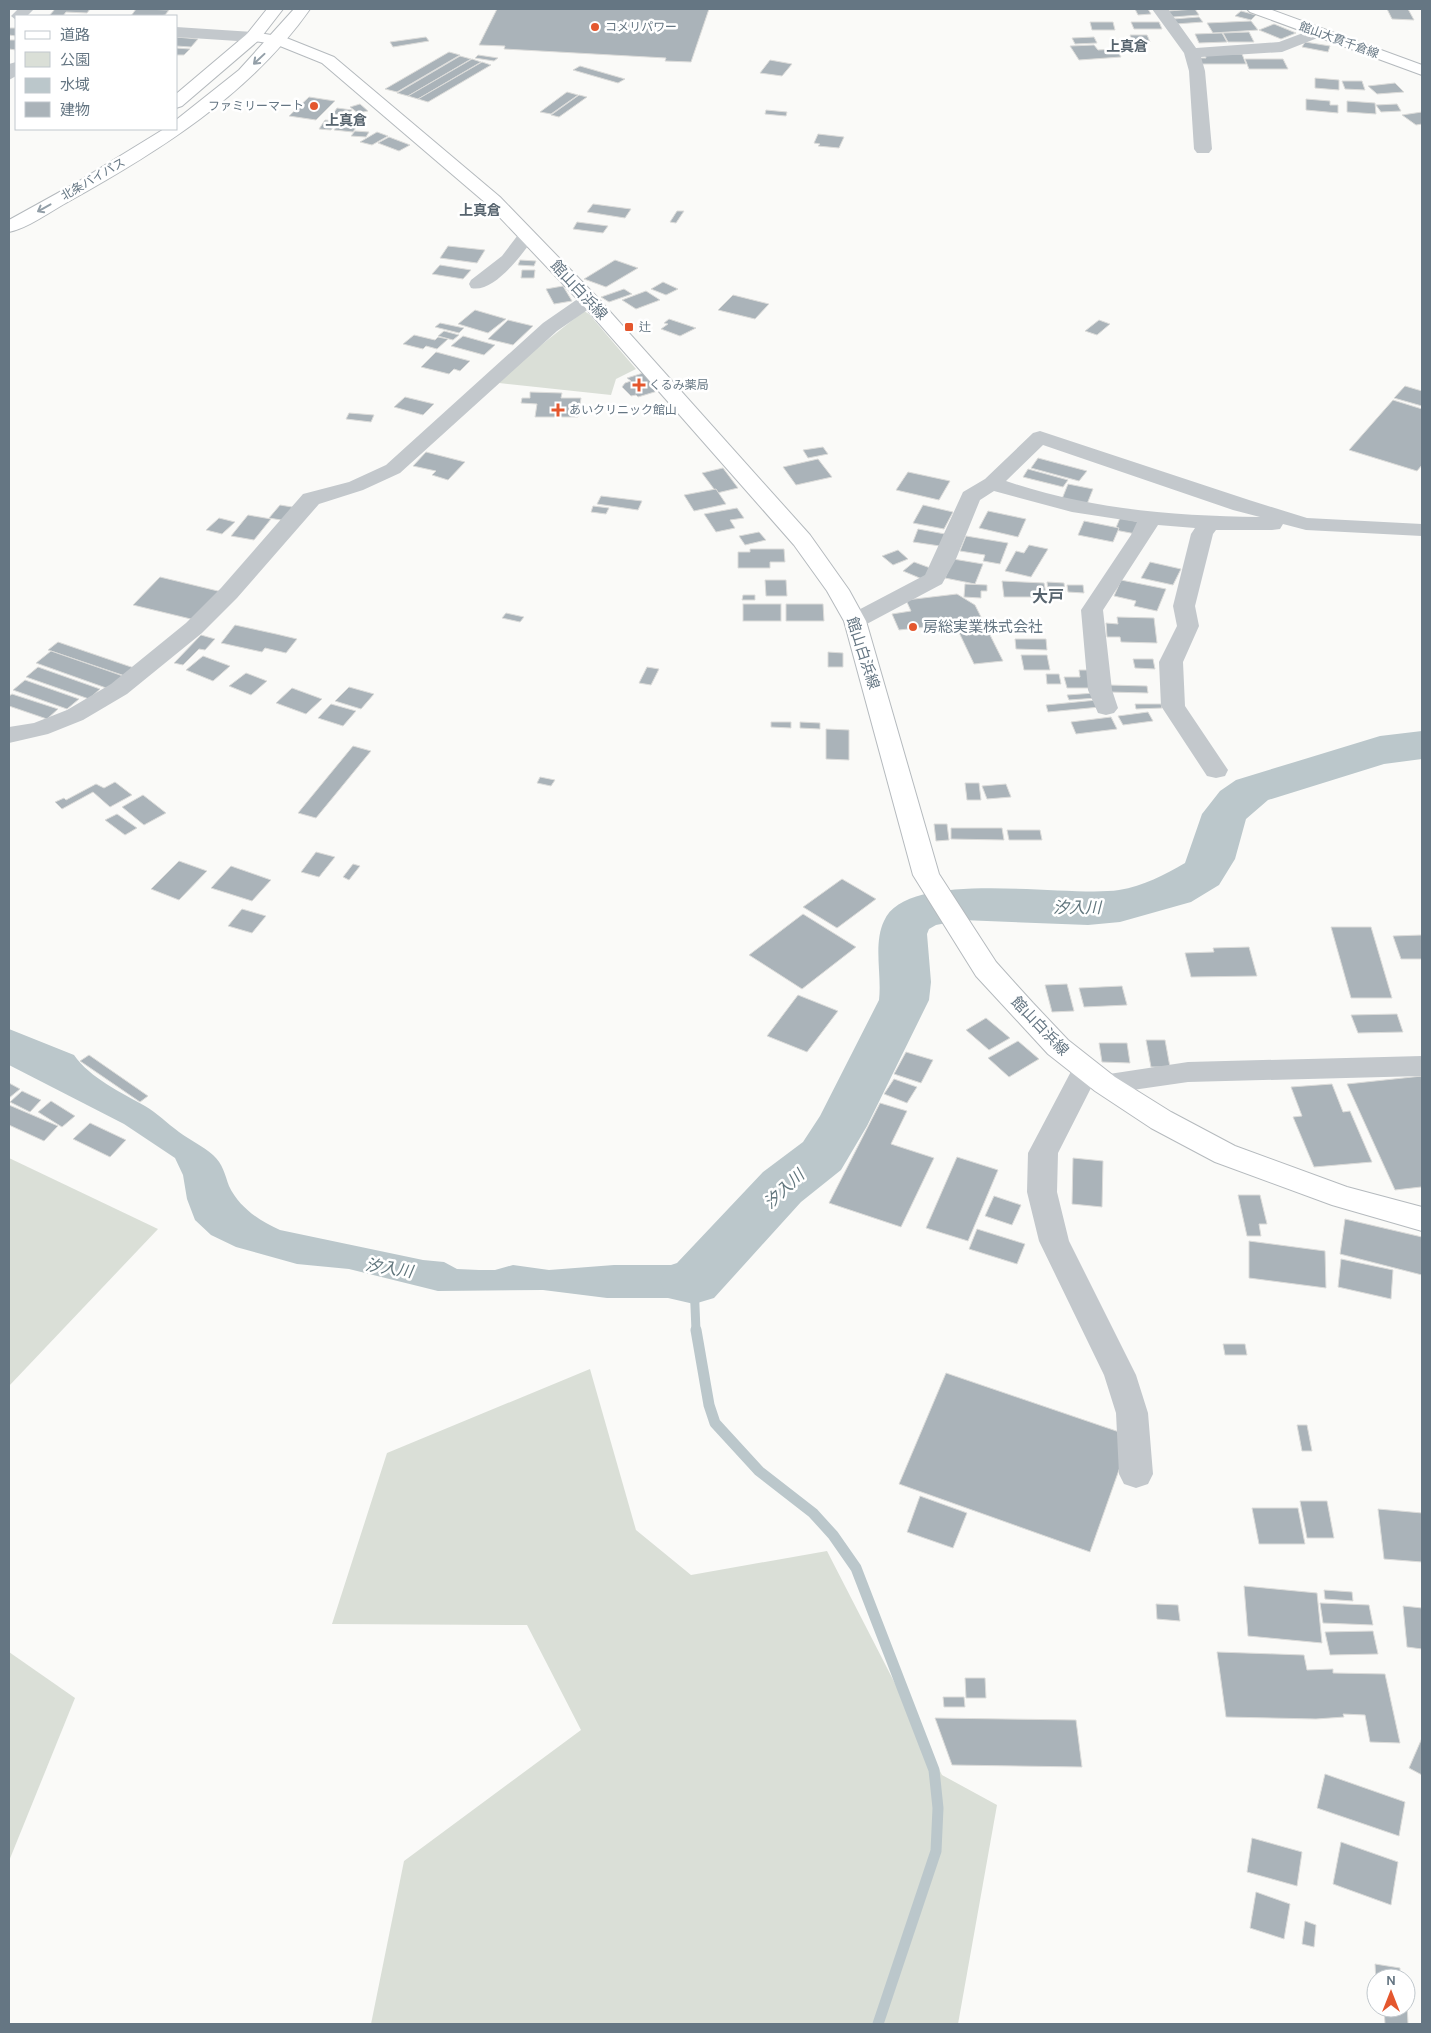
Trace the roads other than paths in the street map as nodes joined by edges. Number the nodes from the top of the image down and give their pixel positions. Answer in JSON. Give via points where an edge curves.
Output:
{"nodes":[{"id":1,"x":275,"y":9,"type":"edge"},
{"id":2,"x":302,"y":9,"type":"edge"},
{"id":3,"x":1160,"y":9,"type":"edge"},
{"id":4,"x":1255,"y":9,"type":"edge"},
{"id":5,"x":178,"y":32,"type":"edge"},
{"id":6,"x":1319,"y":32,"type":"junction"},
{"id":7,"x":253,"y":37,"type":"junction"},
{"id":8,"x":278,"y":40,"type":"junction"},
{"id":9,"x":1192,"y":53,"type":"junction"},
{"id":10,"x":1422,"y":70,"type":"edge"},
{"id":11,"x":178,"y":101,"type":"edge"},
{"id":12,"x":178,"y":127,"type":"edge"},
{"id":13,"x":173,"y":130,"type":"edge"},
{"id":14,"x":1203,"y":149,"type":"dead end"},
{"id":15,"x":96,"y":159,"type":"dead end"},
{"id":16,"x":9,"y":209,"type":"edge"},
{"id":17,"x":9,"y":227,"type":"edge"},
{"id":18,"x":527,"y":235,"type":"junction"},
{"id":19,"x":478,"y":284,"type":"dead end"},
{"id":20,"x":589,"y":300,"type":"junction"},
{"id":21,"x":992,"y":483,"type":"junction"},
{"id":22,"x":1150,"y":518,"type":"junction"},
{"id":23,"x":1210,"y":523,"type":"junction"},
{"id":24,"x":1306,"y":524,"type":"junction"},
{"id":25,"x":1422,"y":530,"type":"edge"},
{"id":26,"x":855,"y":621,"type":"junction"},
{"id":27,"x":1106,"y":708,"type":"dead end"},
{"id":28,"x":9,"y":735,"type":"edge"},
{"id":29,"x":1216,"y":770,"type":"dead end"},
{"id":30,"x":1422,"y":1066,"type":"edge"},
{"id":31,"x":1095,"y":1077,"type":"junction"},
{"id":32,"x":1422,"y":1219,"type":"edge"},
{"id":33,"x":1136,"y":1474,"type":"dead end"}],
"edges":[{"from":1,"to":7,"type":"main road"},
{"from":2,"to":8,"type":"main road","name":"北条バイパス"},
{"from":3,"to":9,"type":"street"},
{"from":4,"to":6,"type":"main road","name":"館山大貫千倉線"},
{"from":5,"to":7,"type":"street"},
{"from":6,"to":9,"type":"street","via":[[1282,47]]},
{"from":6,"to":10,"type":"main road","name":"館山大貫千倉線"},
{"from":7,"to":8,"type":"main road","name":"館山白浜線"},
{"from":7,"to":11,"type":"main road"},
{"from":8,"to":12,"type":"main road","name":"北条バイパス","one_way":true,"via":[[220,96]]},
{"from":8,"to":18,"type":"main road","name":"館山白浜線","via":[[335,66],[489,197]]},
{"from":9,"to":14,"type":"street","via":[[1197,71]]},
{"from":13,"to":17,"type":"main road","name":"北条バイパス","one_way":true},
{"from":15,"to":16,"type":"main road","name":"北条バイパス"},
{"from":18,"to":19,"type":"street","via":[[508,260]]},
{"from":18,"to":20,"type":"main road","name":"館山白浜線"},
{"from":20,"to":26,"type":"main road","name":"館山白浜線","via":[[802,540],[838,590]]},
{"from":20,"to":28,"type":"street","via":[[550,328],[393,469],[356,486],[311,499],[194,628],[119,689],[75,715],[40,729]]},
{"from":21,"to":22,"type":"street","via":[[1024,496],[1063,505]]},
{"from":21,"to":24,"type":"street","via":[[1040,436]]},
{"from":21,"to":26,"type":"street","via":[[970,497],[934,579]]},
{"from":22,"to":23,"type":"street"},
{"from":22,"to":27,"type":"street","via":[[1092,610],[1100,690]]},
{"from":23,"to":24,"type":"street"},
{"from":23,"to":29,"type":"street","via":[[1202,534],[1184,606],[1188,626],[1171,662],[1173,706]]},
{"from":24,"to":25,"type":"street"},
{"from":26,"to":31,"type":"main road","name":"館山白浜線","via":[[926,875],[986,969],[1058,1047]]},
{"from":30,"to":31,"type":"street"},
{"from":31,"to":32,"type":"main road","name":"館山白浜線","via":[[1161,1120],[1224,1154],[1342,1197]]},
{"from":31,"to":33,"type":"street","via":[[1043,1153],[1042,1192],[1054,1241],[1120,1375],[1132,1413]]}]}
